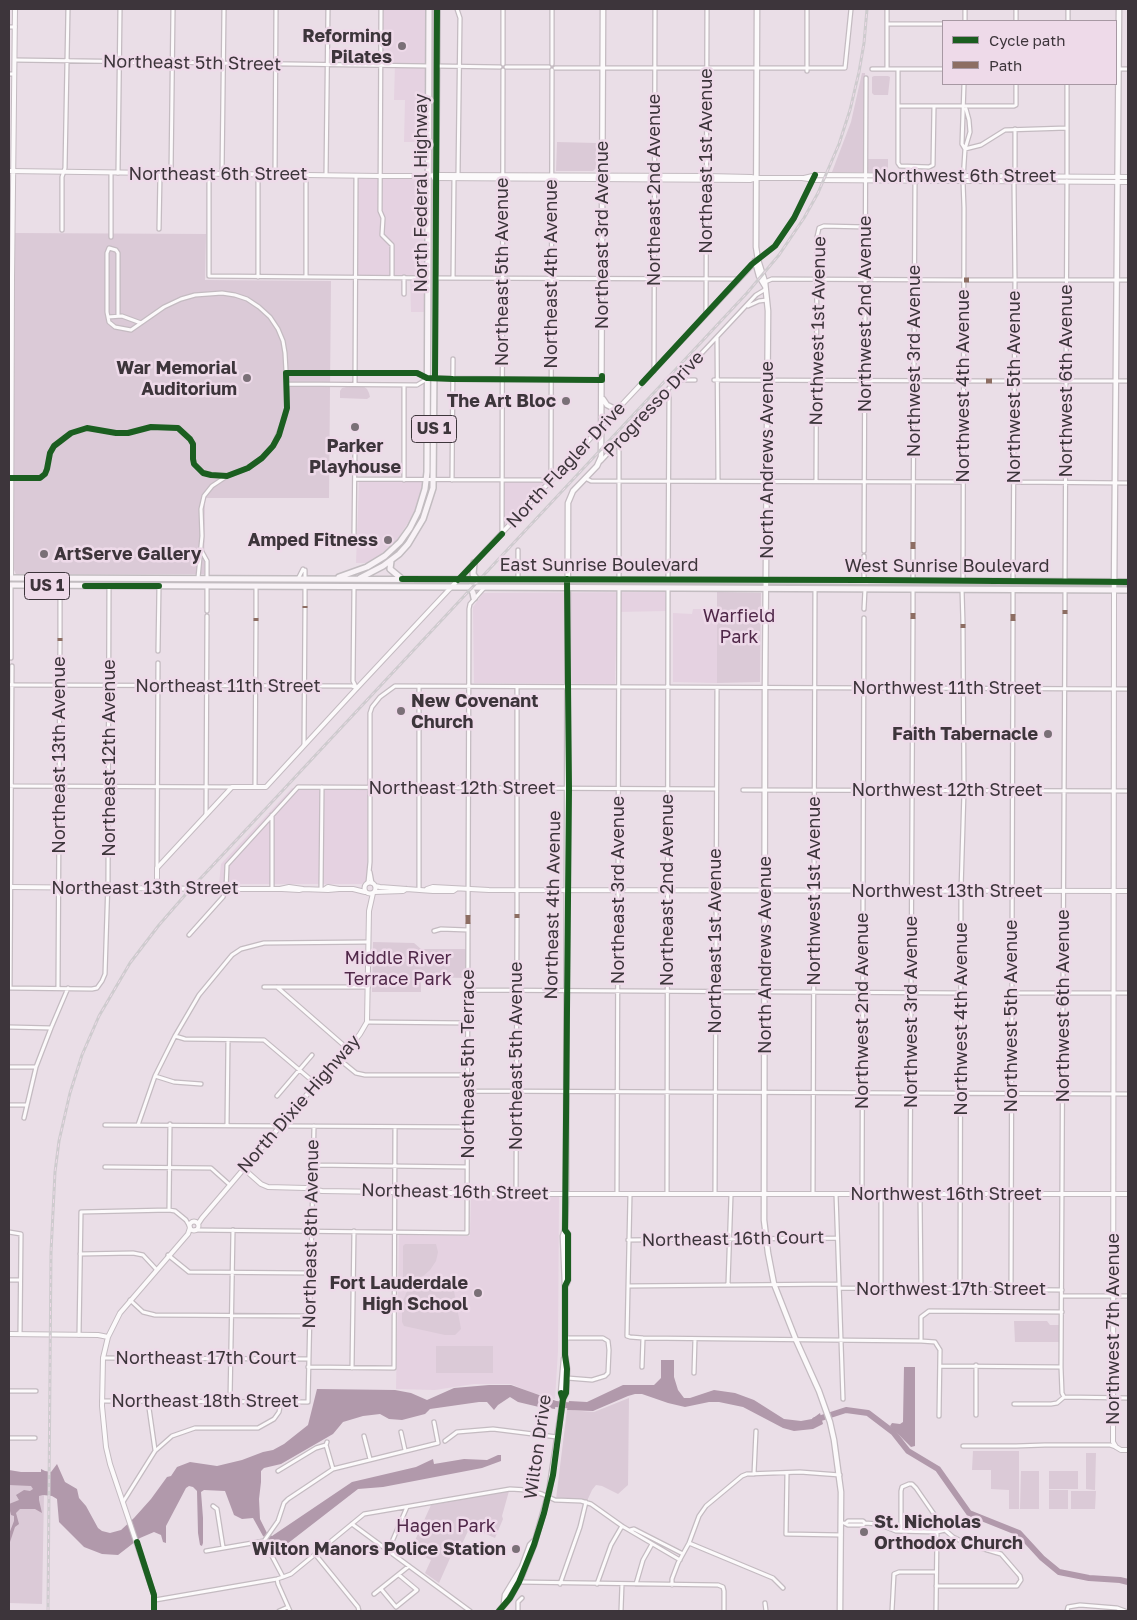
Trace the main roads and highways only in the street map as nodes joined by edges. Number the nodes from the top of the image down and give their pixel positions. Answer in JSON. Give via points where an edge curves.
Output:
{"nodes":[{"id":1,"x":429,"y":9,"type":"edge"},
{"id":2,"x":437,"y":9,"type":"edge"},
{"id":3,"x":603,"y":9,"type":"edge"},
{"id":4,"x":757,"y":9,"type":"edge"},
{"id":5,"x":1119,"y":9,"type":"edge"},
{"id":6,"x":429,"y":56,"type":"junction"},
{"id":7,"x":428,"y":66,"type":"junction"},
{"id":8,"x":437,"y":66,"type":"junction"},
{"id":9,"x":1117,"y":69,"type":"edge"},
{"id":10,"x":436,"y":78,"type":"junction"},
{"id":11,"x":756,"y":258,"type":"junction"},
{"id":12,"x":427,"y":268,"type":"junction"},
{"id":13,"x":427,"y":278,"type":"junction"},
{"id":14,"x":435,"y":278,"type":"junction"},
{"id":15,"x":765,"y":286,"type":"junction"},
{"id":16,"x":435,"y":291,"type":"junction"},
{"id":17,"x":602,"y":397,"type":"junction"},
{"id":18,"x":620,"y":407,"type":"road end"},
{"id":19,"x":600,"y":461,"type":"joint"},
{"id":20,"x":568,"y":503,"type":"joint"},
{"id":21,"x":393,"y":559,"type":"junction"},
{"id":22,"x":474,"y":563,"type":"road end"},
{"id":23,"x":10,"y":578,"type":"edge"},
{"id":24,"x":122,"y":578,"type":"junction"},
{"id":25,"x":207,"y":578,"type":"junction"},
{"id":26,"x":256,"y":578,"type":"junction"},
{"id":27,"x":328,"y":579,"type":"junction"},
{"id":28,"x":357,"y":579,"type":"junction"},
{"id":29,"x":567,"y":579,"type":"junction"},
{"id":30,"x":668,"y":579,"type":"junction"},
{"id":31,"x":680,"y":579,"type":"junction"},
{"id":32,"x":402,"y":580,"type":"junction"},
{"id":33,"x":477,"y":580,"type":"junction"},
{"id":34,"x":496,"y":580,"type":"junction"},
{"id":35,"x":878,"y":580,"type":"junction"},
{"id":36,"x":766,"y":581,"type":"junction"},
{"id":37,"x":1014,"y":581,"type":"junction"},
{"id":38,"x":1114,"y":582,"type":"junction"},
{"id":39,"x":1128,"y":582,"type":"edge"},
{"id":40,"x":10,"y":585,"type":"edge"},
{"id":41,"x":109,"y":586,"type":"junction"},
{"id":42,"x":195,"y":586,"type":"junction"},
{"id":43,"x":245,"y":586,"type":"junction"},
{"id":44,"x":320,"y":587,"type":"junction"},
{"id":45,"x":470,"y":587,"type":"junction"},
{"id":46,"x":484,"y":587,"type":"junction"},
{"id":47,"x":567,"y":587,"type":"junction"},
{"id":48,"x":658,"y":587,"type":"junction"},
{"id":49,"x":668,"y":588,"type":"junction"},
{"id":50,"x":766,"y":588,"type":"junction"},
{"id":51,"x":865,"y":588,"type":"junction"},
{"id":52,"x":1004,"y":589,"type":"junction"},
{"id":53,"x":1114,"y":590,"type":"junction"},
{"id":54,"x":1128,"y":590,"type":"edge"},
{"id":55,"x":474,"y":598,"type":"road end"},
{"id":56,"x":565,"y":1355,"type":"junction"},
{"id":57,"x":562,"y":1399,"type":"junction"},
{"id":58,"x":535,"y":1540,"type":"junction"},
{"id":59,"x":518,"y":1574,"type":"junction"},
{"id":60,"x":519,"y":1582,"type":"junction"},
{"id":61,"x":503,"y":1604,"type":"junction"},
{"id":62,"x":499,"y":1611,"type":"edge"},
{"id":63,"x":840,"y":1611,"type":"edge"}],
"edges":[{"from":1,"to":6,"type":"main road","name":"North Federal Highway","number":"US 1"},
{"from":2,"to":8,"type":"main road","name":"North Federal Highway","number":"US 1"},
{"from":3,"to":17,"type":"main road","name":"Northeast 3rd Avenue"},
{"from":4,"to":11,"type":"main road","name":"North Andrews Avenue"},
{"from":5,"to":9,"type":"main road","name":"Northwest 7th Avenue"},
{"from":6,"to":7,"type":"main road","name":"North Federal Highway","number":"US 1"},
{"from":6,"to":8,"type":"main road"},
{"from":7,"to":10,"type":"main road"},
{"from":7,"to":12,"type":"main road","name":"North Federal Highway","number":"US 1"},
{"from":8,"to":10,"type":"main road","name":"North Federal Highway","number":"US 1"},
{"from":9,"to":38,"type":"main road","name":"Northwest 7th Avenue"},
{"from":10,"to":14,"type":"main road","name":"North Federal Highway","number":"US 1"},
{"from":11,"to":15,"type":"main road","name":"North Andrews Avenue"},
{"from":11,"to":15,"type":"main road","name":"North Andrews Avenue","via":[[756,268]]},
{"from":12,"to":13,"type":"main road","name":"North Federal Highway","number":"US 1"},
{"from":12,"to":14,"type":"main road"},
{"from":13,"to":16,"type":"main road"},
{"from":13,"to":27,"type":"main road","name":"North Federal Highway","number":"US 1","via":[[426,480],[421,505],[403,538],[393,549],[367,567]]},
{"from":14,"to":16,"type":"main road","name":"North Federal Highway","number":"US 1"},
{"from":15,"to":36,"type":"main road","name":"North Andrews Avenue"},
{"from":16,"to":21,"type":"main road","name":"North Federal Highway","number":"US 1","via":[[434,480],[420,526]]},
{"from":17,"to":18,"type":"main road","via":[[607,405]]},
{"from":17,"to":19,"type":"main road","name":"Northeast 3rd Avenue"},
{"from":19,"to":20,"type":"main road","name":"Progresso Drive","via":[[573,491]]},
{"from":20,"to":29,"type":"main road","name":"Northeast 4th Avenue"},
{"from":21,"to":28,"type":"main road","name":"North Federal Highway","number":"US 1"},
{"from":21,"to":32,"type":"main road","via":[[390,569]]},
{"from":22,"to":33,"type":"main road","via":[[473,574]]},
{"from":23,"to":24,"type":"main road","number":"US 1"},
{"from":24,"to":25,"type":"main road","number":"US 1"},
{"from":24,"to":41,"type":"main road"},
{"from":25,"to":26,"type":"main road","number":"US 1"},
{"from":25,"to":42,"type":"main road"},
{"from":26,"to":27,"type":"main road","number":"US 1"},
{"from":26,"to":43,"type":"main road"},
{"from":27,"to":28,"type":"main road","name":"East Sunrise Boulevard"},
{"from":28,"to":32,"type":"main road","name":"East Sunrise Boulevard"},
{"from":28,"to":44,"type":"main road"},
{"from":29,"to":30,"type":"main road","name":"East Sunrise Boulevard"},
{"from":29,"to":34,"type":"main road","name":"East Sunrise Boulevard"},
{"from":29,"to":47,"type":"main road","name":"Northeast 4th Avenue"},
{"from":30,"to":31,"type":"main road","name":"East Sunrise Boulevard"},
{"from":30,"to":48,"type":"main road","via":[[667,584]]},
{"from":31,"to":36,"type":"main road","name":"East Sunrise Boulevard"},
{"from":31,"to":49,"type":"main road"},
{"from":32,"to":33,"type":"main road","name":"East Sunrise Boulevard"},
{"from":33,"to":34,"type":"main road","name":"East Sunrise Boulevard"},
{"from":34,"to":46,"type":"main road"},
{"from":35,"to":36,"type":"main road","name":"West Sunrise Boulevard"},
{"from":35,"to":37,"type":"main road","name":"West Sunrise Boulevard"},
{"from":35,"to":51,"type":"main road"},
{"from":36,"to":50,"type":"main road","name":"North Andrews Avenue"},
{"from":37,"to":38,"type":"main road","name":"West Sunrise Boulevard"},
{"from":37,"to":52,"type":"main road"},
{"from":38,"to":39,"type":"main road","name":"West Sunrise Boulevard"},
{"from":38,"to":53,"type":"main road","name":"Northwest 7th Avenue"},
{"from":40,"to":41,"type":"main road","number":"US 1"},
{"from":41,"to":42,"type":"main road","number":"US 1"},
{"from":42,"to":43,"type":"main road","number":"US 1"},
{"from":43,"to":44,"type":"main road","number":"US 1"},
{"from":44,"to":45,"type":"main road","name":"East Sunrise Boulevard"},
{"from":45,"to":46,"type":"main road","name":"East Sunrise Boulevard"},
{"from":45,"to":55,"type":"main road"},
{"from":46,"to":47,"type":"main road","name":"East Sunrise Boulevard"},
{"from":47,"to":48,"type":"main road","name":"East Sunrise Boulevard"},
{"from":47,"to":56,"type":"main road","name":"Northeast 4th Avenue","via":[[569,789],[565,1230],[568,1234],[568,1280],[565,1286]]},
{"from":48,"to":49,"type":"main road","name":"East Sunrise Boulevard"},
{"from":49,"to":50,"type":"main road","name":"East Sunrise Boulevard"},
{"from":50,"to":51,"type":"main road","name":"West Sunrise Boulevard"},
{"from":50,"to":63,"type":"main road","name":"North Andrews Avenue","via":[[766,1239],[774,1284],[830,1422],[840,1474],[844,1523]]},
{"from":51,"to":52,"type":"main road","name":"West Sunrise Boulevard"},
{"from":52,"to":53,"type":"main road","name":"West Sunrise Boulevard"},
{"from":53,"to":54,"type":"main road","name":"West Sunrise Boulevard"},
{"from":56,"to":57,"type":"main road","name":"Wilton Drive"},
{"from":56,"to":57,"type":"main road","name":"Northeast 4th Avenue","via":[[566,1394]]},
{"from":57,"to":58,"type":"main road","name":"Wilton Drive","via":[[548,1497]]},
{"from":58,"to":59,"type":"main road","name":"Wilton Drive"},
{"from":58,"to":60,"type":"main road","name":"Wilton Drive"},
{"from":59,"to":60,"type":"main road"},
{"from":59,"to":61,"type":"main road","name":"Wilton Drive"},
{"from":60,"to":61,"type":"main road","name":"Wilton Drive"},
{"from":61,"to":62,"type":"main road","name":"Wilton Drive"}]}
